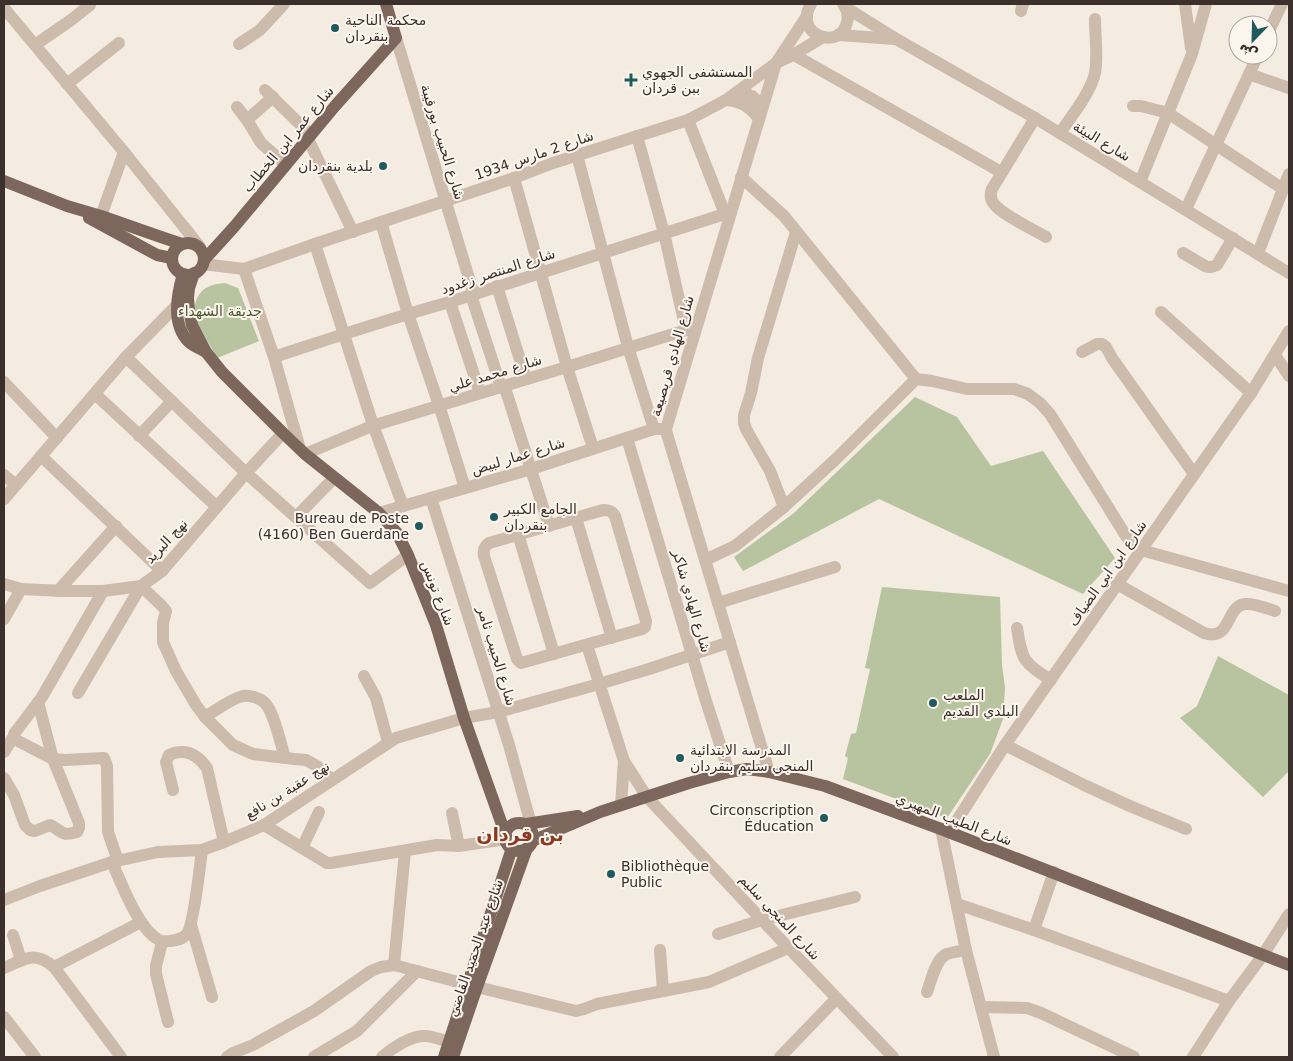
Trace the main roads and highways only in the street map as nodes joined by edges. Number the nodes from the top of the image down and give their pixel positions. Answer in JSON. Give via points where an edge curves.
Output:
{"nodes":[{"id":1,"x":386,"y":4,"type":"edge"},
{"id":2,"x":396,"y":38,"type":"joint"},
{"id":3,"x":4,"y":181,"type":"edge"},
{"id":4,"x":67,"y":206,"type":"junction"},
{"id":5,"x":182,"y":244,"type":"junction"},
{"id":6,"x":172,"y":258,"type":"junction"},
{"id":7,"x":196,"y":268,"type":"junction"},
{"id":8,"x":206,"y":352,"type":"junction"},
{"id":9,"x":600,"y":812,"type":"junction"},
{"id":10,"x":528,"y":824,"type":"junction"},
{"id":11,"x":509,"y":837,"type":"junction"},
{"id":12,"x":530,"y":845,"type":"junction"},
{"id":13,"x":1289,"y":965,"type":"edge"},
{"id":14,"x":472,"y":986,"type":"junction"},
{"id":15,"x":444,"y":1057,"type":"edge"},
{"id":16,"x":453,"y":1057,"type":"edge"}],
"edges":[{"from":1,"to":2,"type":"main road","name":"شارع الحبيب بورقيبة"},
{"from":2,"to":7,"type":"main road","name":"شارع عمر ابن الخطاب"},
{"from":3,"to":4,"type":"main road"},
{"from":4,"to":5,"type":"main road"},
{"from":4,"to":6,"type":"main road","via":[[157,255]]},
{"from":5,"to":6,"type":"main road"},
{"from":5,"to":7,"type":"main road","via":[[192,243],[200,247],[204,256]]},
{"from":6,"to":7,"type":"main road","via":[[175,268]]},
{"from":7,"to":8,"type":"main road","via":[[189,288],[189,310],[192,325]]},
{"from":7,"to":8,"type":"main road","via":[[178,292],[178,317],[181,332],[190,343]]},
{"from":8,"to":11,"type":"main road","name":"شارع تونس","via":[[303,452],[379,514],[397,533],[436,625],[464,718]]},
{"from":9,"to":10,"type":"main road"},
{"from":9,"to":12,"type":"main road"},
{"from":9,"to":13,"type":"main road","name":"شارع الطيب المهيري","via":[[729,772],[769,772],[825,786]]},
{"from":10,"to":11,"type":"main road","via":[[521,823]]},
{"from":10,"to":12,"type":"main road","via":[[532,831]]},
{"from":11,"to":12,"type":"main road","via":[[517,850]]},
{"from":11,"to":14,"type":"main road","name":"شارع عبد الحميد القاضي"},
{"from":12,"to":14,"type":"main road","name":"شارع عبد الحميد القاضي"},
{"from":14,"to":15,"type":"main road","name":"شارع عبد الحميد القاضي"},
{"from":14,"to":16,"type":"main road","name":"شارع عبد الحميد القاضي"}]}
